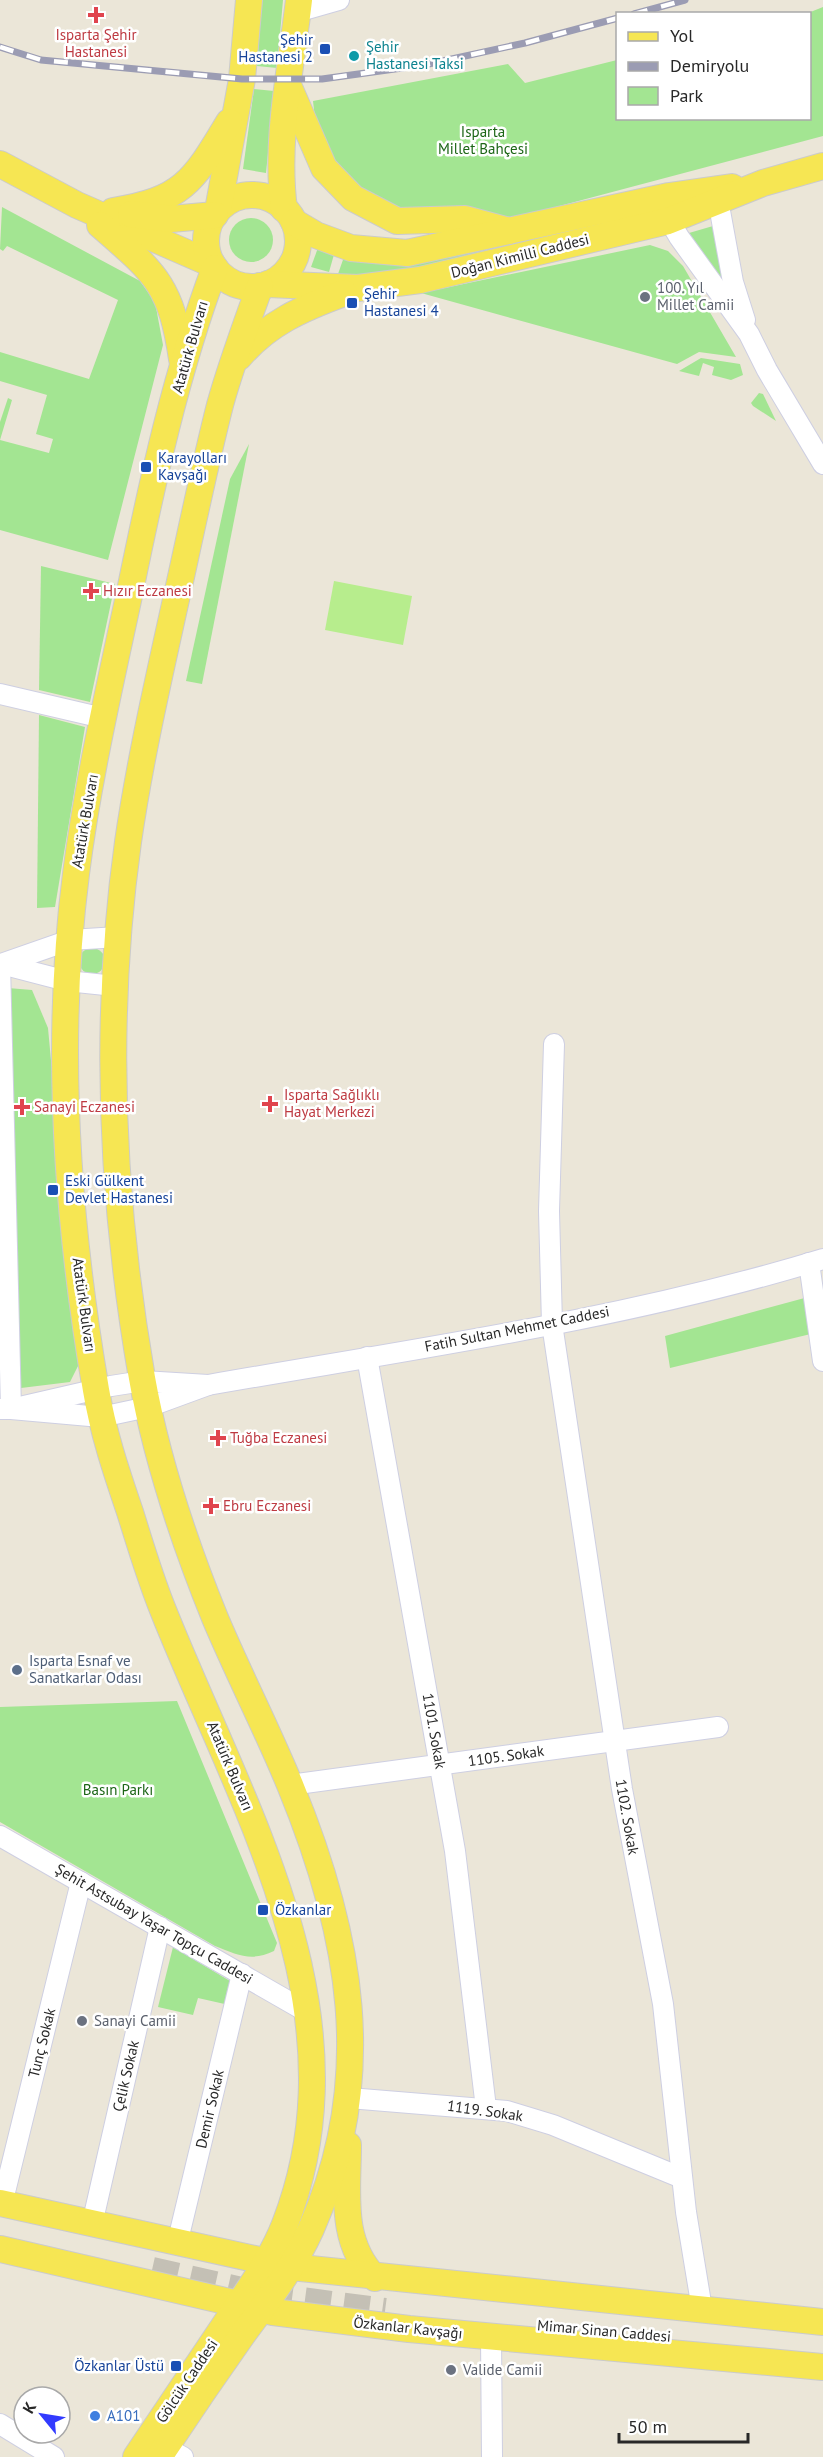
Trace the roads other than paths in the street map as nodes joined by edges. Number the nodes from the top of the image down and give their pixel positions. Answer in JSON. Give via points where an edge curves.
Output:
{"nodes":[{"id":1,"x":249,"y":0,"type":"edge"},
{"id":2,"x":339,"y":0,"type":"edge"},
{"id":3,"x":298,"y":6,"type":"edge"},
{"id":4,"x":288,"y":85,"type":"junction"},
{"id":5,"x":237,"y":109,"type":"junction"},
{"id":6,"x":0,"y":164,"type":"edge"},
{"id":7,"x":823,"y":166,"type":"edge"},
{"id":8,"x":717,"y":195,"type":"junction"},
{"id":9,"x":77,"y":205,"type":"junction"},
{"id":10,"x":663,"y":209,"type":"junction"},
{"id":11,"x":113,"y":211,"type":"junction"},
{"id":12,"x":217,"y":212,"type":"junction"},
{"id":13,"x":289,"y":215,"type":"junction"},
{"id":14,"x":511,"y":231,"type":"junction"},
{"id":15,"x":214,"y":266,"type":"junction"},
{"id":16,"x":264,"y":285,"type":"junction"},
{"id":17,"x":358,"y":288,"type":"junction"},
{"id":18,"x":749,"y":334,"type":"junction"},
{"id":19,"x":232,"y":364,"type":"junction"},
{"id":20,"x":183,"y":367,"type":"junction"},
{"id":21,"x":823,"y":464,"type":"edge"},
{"id":22,"x":0,"y":694,"type":"edge"},
{"id":23,"x":103,"y":718,"type":"junction"},
{"id":24,"x":118,"y":937,"type":"junction"},
{"id":25,"x":70,"y":940,"type":"junction"},
{"id":26,"x":0,"y":964,"type":"edge"},
{"id":27,"x":67,"y":981,"type":"junction"},
{"id":28,"x":115,"y":986,"type":"junction"},
{"id":29,"x":554,"y":1044,"type":"dead end"},
{"id":30,"x":3,"y":1197,"type":"edge"},
{"id":31,"x":816,"y":1261,"type":"edge"},
{"id":32,"x":552,"y":1324,"type":"junction"},
{"id":33,"x":367,"y":1357,"type":"junction"},
{"id":34,"x":823,"y":1361,"type":"edge"},
{"id":35,"x":143,"y":1381,"type":"junction"},
{"id":36,"x":207,"y":1385,"type":"junction"},
{"id":37,"x":95,"y":1389,"type":"junction"},
{"id":38,"x":148,"y":1407,"type":"junction"},
{"id":39,"x":6,"y":1409,"type":"edge"},
{"id":40,"x":100,"y":1417,"type":"junction"},
{"id":41,"x":718,"y":1727,"type":"dead end"},
{"id":42,"x":615,"y":1740,"type":"junction"},
{"id":43,"x":440,"y":1765,"type":"junction"},
{"id":44,"x":290,"y":1785,"type":"junction"},
{"id":45,"x":1,"y":1839,"type":"edge"},
{"id":46,"x":81,"y":1882,"type":"junction"},
{"id":47,"x":160,"y":1927,"type":"junction"},
{"id":48,"x":242,"y":1974,"type":"junction"},
{"id":49,"x":307,"y":2012,"type":"junction"},
{"id":50,"x":349,"y":2098,"type":"junction"},
{"id":51,"x":486,"y":2108,"type":"junction"},
{"id":52,"x":682,"y":2178,"type":"junction"},
{"id":53,"x":1,"y":2208,"type":"edge"},
{"id":54,"x":92,"y":2224,"type":"junction"},
{"id":55,"x":0,"y":2234,"type":"edge"},
{"id":56,"x":177,"y":2244,"type":"junction"},
{"id":57,"x":0,"y":2249,"type":"edge"},
{"id":58,"x":265,"y":2263,"type":"junction"},
{"id":59,"x":291,"y":2267,"type":"junction"},
{"id":60,"x":383,"y":2294,"type":"junction"},
{"id":61,"x":250,"y":2307,"type":"junction"},
{"id":62,"x":702,"y":2309,"type":"junction"},
{"id":63,"x":823,"y":2322,"type":"edge"},
{"id":64,"x":491,"y":2336,"type":"junction"},
{"id":65,"x":823,"y":2336,"type":"edge"},
{"id":66,"x":823,"y":2352,"type":"edge"},
{"id":67,"x":823,"y":2367,"type":"edge"},
{"id":68,"x":0,"y":2424,"type":"edge"},
{"id":69,"x":169,"y":2454,"type":"edge"},
{"id":70,"x":54,"y":2457,"type":"edge"},
{"id":71,"x":136,"y":2457,"type":"edge"},
{"id":72,"x":492,"y":2457,"type":"edge"}],
"edges":[{"from":1,"to":5,"type":"main road"},
{"from":2,"to":3,"type":"street"},
{"from":3,"to":4,"type":"main road"},
{"from":4,"to":13,"type":"main road","via":[[280,159]]},
{"from":4,"to":14,"type":"main road","via":[[324,168],[353,198],[397,221],[465,219]]},
{"from":5,"to":11,"type":"main road","via":[[209,156],[185,184],[158,202]]},
{"from":5,"to":12,"type":"main road"},
{"from":6,"to":9,"type":"main road"},
{"from":7,"to":8,"type":"main road","name":"Doğan Kimilli Caddesi"},
{"from":8,"to":10,"type":"main road","name":"Doğan Kimilli Caddesi"},
{"from":8,"to":18,"type":"street","via":[[733,282]]},
{"from":9,"to":11,"type":"main road"},
{"from":9,"to":15,"type":"main road"},
{"from":9,"to":20,"type":"main road","via":[[158,279],[174,315]]},
{"from":10,"to":14,"type":"main road","name":"Doğan Kimilli Caddesi"},
{"from":10,"to":17,"type":"main road","name":"Doğan Kimilli Caddesi","via":[[420,280]]},
{"from":10,"to":18,"type":"street"},
{"from":11,"to":12,"type":"main road","via":[[166,219]]},
{"from":12,"to":13,"type":"main road","via":[[240,197],[253,195],[266,197]]},
{"from":12,"to":15,"type":"main road","via":[[206,245]]},
{"from":13,"to":14,"type":"main road","name":"Doğan Kimilli Caddesi","via":[[332,242],[389,253],[429,250]]},
{"from":13,"to":16,"type":"main road","via":[[298,246],[295,256],[283,275]]},
{"from":15,"to":16,"type":"main road","via":[[231,282],[252,287]]},
{"from":15,"to":20,"type":"main road","name":"Atatürk Bulvarı"},
{"from":16,"to":17,"type":"main road","name":"Doğan Kimilli Caddesi"},
{"from":16,"to":19,"type":"main road"},
{"from":17,"to":19,"type":"main road","via":[[286,316]]},
{"from":18,"to":21,"type":"street"},
{"from":19,"to":24,"type":"main road","via":[[152,709],[129,839]]},
{"from":20,"to":23,"type":"main road","name":"Atatürk Bulvarı","via":[[148,504]]},
{"from":22,"to":23,"type":"street"},
{"from":23,"to":25,"type":"main road","name":"Atatürk Bulvarı","via":[[76,874]]},
{"from":24,"to":25,"type":"street"},
{"from":24,"to":28,"type":"main road"},
{"from":25,"to":26,"type":"street"},
{"from":25,"to":27,"type":"main road","name":"Atatürk Bulvarı"},
{"from":26,"to":27,"type":"street"},
{"from":26,"to":30,"type":"street"},
{"from":27,"to":28,"type":"street"},
{"from":27,"to":37,"type":"main road","name":"Atatürk Bulvarı","via":[[70,1175]]},
{"from":28,"to":35,"type":"main road","via":[[112,1104],[116,1182]]},
{"from":29,"to":32,"type":"street","name":"1102. Sokak","via":[[549,1211]]},
{"from":30,"to":39,"type":"street"},
{"from":31,"to":32,"type":"street","name":"Fatih Sultan Mehmet Caddesi","via":[[664,1301]]},
{"from":31,"to":34,"type":"street"},
{"from":32,"to":33,"type":"street","name":"Fatih Sultan Mehmet Caddesi"},
{"from":32,"to":42,"type":"street","name":"1102. Sokak"},
{"from":33,"to":36,"type":"street","name":"Fatih Sultan Mehmet Caddesi"},
{"from":33,"to":43,"type":"street","name":"1101. Sokak"},
{"from":35,"to":36,"type":"street"},
{"from":35,"to":37,"type":"street"},
{"from":35,"to":38,"type":"main road"},
{"from":36,"to":38,"type":"street"},
{"from":37,"to":39,"type":"street"},
{"from":37,"to":40,"type":"main road","name":"Atatürk Bulvarı"},
{"from":38,"to":40,"type":"street"},
{"from":38,"to":44,"type":"main road","via":[[215,1618]]},
{"from":39,"to":40,"type":"street"},
{"from":40,"to":49,"type":"main road","name":"Atatürk Bulvarı","via":[[161,1606],[279,1888]]},
{"from":41,"to":42,"type":"street","name":"1105. Sokak"},
{"from":42,"to":43,"type":"street","name":"1105. Sokak"},
{"from":42,"to":52,"type":"street","name":"1102. Sokak","via":[[663,2004]]},
{"from":43,"to":44,"type":"street","name":"1105. Sokak"},
{"from":43,"to":51,"type":"street","name":"1101. Sokak","via":[[468,1937]]},
{"from":44,"to":50,"type":"main road","via":[[328,1890],[339,1935],[351,2031]]},
{"from":45,"to":46,"type":"street","name":"Şehit Astsubay Yaşar Topçu Caddesi"},
{"from":46,"to":47,"type":"street","name":"Şehit Astsubay Yaşar Topçu Caddesi"},
{"from":46,"to":53,"type":"street","name":"Tunç Sokak"},
{"from":47,"to":48,"type":"street","name":"Şehit Astsubay Yaşar Topçu Caddesi"},
{"from":47,"to":54,"type":"street","name":"Çelik Sokak"},
{"from":48,"to":49,"type":"street","name":"Şehit Astsubay Yaşar Topçu Caddesi"},
{"from":48,"to":56,"type":"street","name":"Demir Sokak"},
{"from":49,"to":58,"type":"main road","name":"Atatürk Bulvarı","via":[[313,2088],[306,2150],[291,2206]]},
{"from":50,"to":51,"type":"street","name":"1119. Sokak"},
{"from":50,"to":59,"type":"main road","via":[[326,2190]]},
{"from":50,"to":60,"type":"main road","via":[[349,2236],[360,2261]]},
{"from":51,"to":52,"type":"street","name":"1119. Sokak","via":[[530,2117]]},
{"from":52,"to":62,"type":"street","name":"1102. Sokak"},
{"from":53,"to":54,"type":"main road"},
{"from":53,"to":55,"type":"main road","via":[[153,2263]]},
{"from":54,"to":56,"type":"main road"},
{"from":56,"to":58,"type":"main road"},
{"from":57,"to":61,"type":"main road","name":"Özkanlar Kavşağı"},
{"from":58,"to":59,"type":"main road"},
{"from":58,"to":61,"type":"main road","name":"Atatürk Bulvarı"},
{"from":59,"to":60,"type":"main road"},
{"from":59,"to":61,"type":"main road"},
{"from":60,"to":62,"type":"main road"},
{"from":60,"to":65,"type":"main road","name":"Mimar Sinan Caddesi"},
{"from":60,"to":66,"type":"main road","name":"Mimar Sinan Caddesi"},
{"from":61,"to":64,"type":"main road","name":"Özkanlar Kavşağı","via":[[398,2328]]},
{"from":61,"to":69,"type":"main road","name":"Gölcük Caddesi"},
{"from":61,"to":71,"type":"main road","name":"Gölcük Caddesi"},
{"from":62,"to":63,"type":"main road"},
{"from":64,"to":67,"type":"main road","name":"Özkanlar Kavşağı"},
{"from":64,"to":72,"type":"street"},
{"from":68,"to":70,"type":"street"}]}
